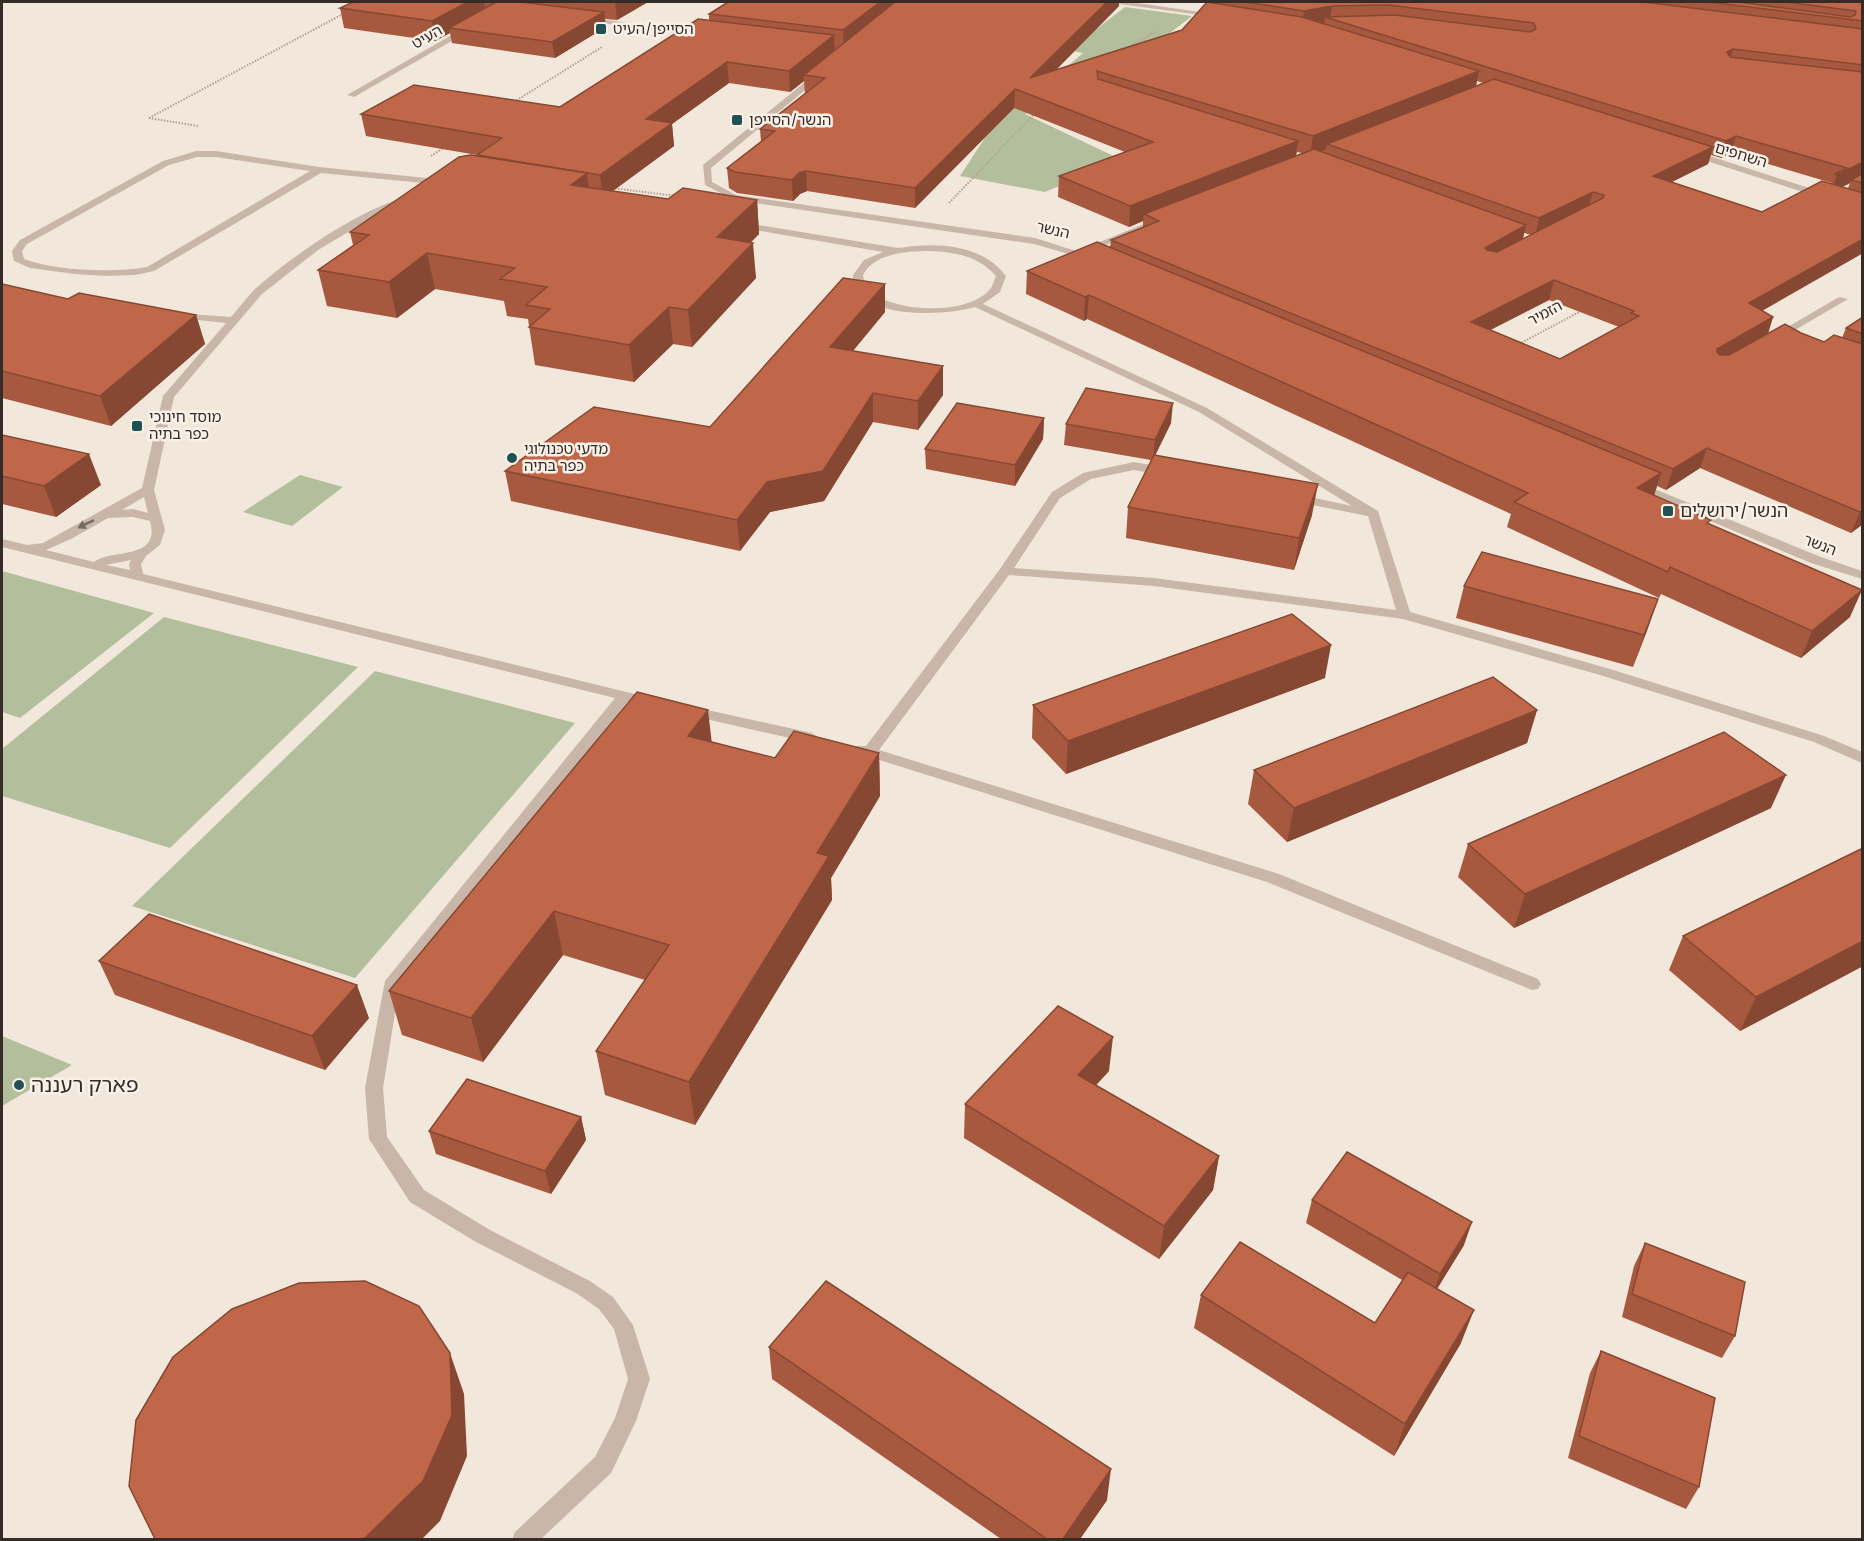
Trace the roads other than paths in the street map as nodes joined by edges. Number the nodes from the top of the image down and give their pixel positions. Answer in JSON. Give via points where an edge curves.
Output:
{"nodes":[{"id":1,"x":1119,"y":2,"type":"edge"},
{"id":2,"x":1225,"y":16,"type":"edge"},
{"id":3,"x":580,"y":18,"type":"edge"},
{"id":4,"x":473,"y":26,"type":"edge"},
{"id":5,"x":706,"y":35,"type":"edge"},
{"id":6,"x":829,"y":67,"type":"edge"},
{"id":7,"x":351,"y":95,"type":"dead end"},
{"id":8,"x":1683,"y":151,"type":"edge"},
{"id":9,"x":319,"y":170,"type":"junction"},
{"id":10,"x":429,"y":192,"type":"edge"},
{"id":11,"x":1842,"y":193,"type":"edge"},
{"id":12,"x":418,"y":196,"type":"edge"},
{"id":13,"x":1832,"y":198,"type":"junction"},
{"id":14,"x":1863,"y":208,"type":"edge"},
{"id":15,"x":1167,"y":218,"type":"edge"},
{"id":16,"x":723,"y":222,"type":"edge"},
{"id":17,"x":897,"y":251,"type":"junction"},
{"id":18,"x":1079,"y":252,"type":"junction"},
{"id":19,"x":1101,"y":261,"type":"edge"},
{"id":20,"x":1843,"y":299,"type":"dead end"},
{"id":21,"x":976,"y":304,"type":"junction"},
{"id":22,"x":165,"y":314,"type":"edge"},
{"id":23,"x":236,"y":321,"type":"junction"},
{"id":24,"x":1764,"y":344,"type":"edge"},
{"id":25,"x":1180,"y":475,"type":"edge"},
{"id":26,"x":1619,"y":478,"type":"edge"},
{"id":27,"x":148,"y":490,"type":"junction"},
{"id":28,"x":1283,"y":496,"type":"edge"},
{"id":29,"x":107,"y":514,"type":"junction"},
{"id":30,"x":1374,"y":514,"type":"junction"},
{"id":31,"x":157,"y":519,"type":"junction"},
{"id":32,"x":67,"y":536,"type":"junction"},
{"id":33,"x":2,"y":543,"type":"edge"},
{"id":34,"x":25,"y":549,"type":"junction"},
{"id":35,"x":141,"y":554,"type":"junction"},
{"id":36,"x":86,"y":562,"type":"junction"},
{"id":37,"x":1005,"y":571,"type":"junction"},
{"id":38,"x":137,"y":575,"type":"junction"},
{"id":39,"x":1863,"y":575,"type":"edge"},
{"id":40,"x":1404,"y":615,"type":"junction"},
{"id":41,"x":624,"y":696,"type":"junction"},
{"id":42,"x":825,"y":741,"type":"edge"},
{"id":43,"x":848,"y":746,"type":"edge"},
{"id":44,"x":870,"y":752,"type":"junction"},
{"id":45,"x":1863,"y":758,"type":"edge"},
{"id":46,"x":1532,"y":984,"type":"dead end"},
{"id":47,"x":523,"y":1539,"type":"edge"}],
"edges":[{"from":1,"to":2,"type":"street"},
{"from":3,"to":5,"type":"street"},
{"from":4,"to":7,"type":"street","name":"העיט"},
{"from":6,"to":18,"type":"street","name":"הנשר","via":[[706,167],[708,183],[734,197],[1035,241]]},
{"from":8,"to":13,"type":"street","name":"השחפים"},
{"from":9,"to":9,"type":"street","via":[[216,154],[180,158],[23,242],[17,251],[20,261],[30,265],[107,275],[150,269]]},
{"from":9,"to":10,"type":"street","via":[[413,178],[445,187]]},
{"from":11,"to":13,"type":"street"},
{"from":12,"to":23,"type":"street","via":[[384,207],[315,248],[258,292]]},
{"from":13,"to":14,"type":"street","name":"השחפים"},
{"from":15,"to":18,"type":"street"},
{"from":16,"to":17,"type":"street"},
{"from":17,"to":21,"type":"street","via":[[930,248],[963,252],[994,266],[1001,276],[1000,286]]},
{"from":17,"to":21,"type":"street","via":[[878,257],[860,271],[858,286],[868,296],[895,307],[930,311]]},
{"from":18,"to":19,"type":"street","name":"הנשר"},
{"from":20,"to":24,"type":"street","via":[[1788,335]]},
{"from":21,"to":30,"type":"street","via":[[1203,410]]},
{"from":22,"to":23,"type":"street"},
{"from":23,"to":27,"type":"street","via":[[169,396]]},
{"from":25,"to":37,"type":"street","via":[[1134,466],[1087,476],[1056,495]]},
{"from":26,"to":39,"type":"street","name":"הנשר","via":[[1816,560]]},
{"from":27,"to":29,"type":"street"},
{"from":27,"to":31,"type":"street"},
{"from":28,"to":30,"type":"street"},
{"from":29,"to":31,"type":"street","via":[[133,513]]},
{"from":29,"to":32,"type":"street","one_way":true},
{"from":30,"to":40,"type":"street"},
{"from":31,"to":35,"type":"street","via":[[156,542]]},
{"from":32,"to":34,"type":"street","via":[[46,546]]},
{"from":32,"to":36,"type":"street","via":[[64,546]]},
{"from":33,"to":34,"type":"street"},
{"from":34,"to":36,"type":"street"},
{"from":35,"to":36,"type":"street","via":[[109,562]]},
{"from":35,"to":38,"type":"street","via":[[135,564]]},
{"from":36,"to":38,"type":"street"},
{"from":37,"to":40,"type":"street","via":[[1154,582]]},
{"from":37,"to":44,"type":"street"},
{"from":38,"to":41,"type":"street"},
{"from":40,"to":45,"type":"street","via":[[1605,672],[1797,732]]},
{"from":41,"to":42,"type":"street"},
{"from":41,"to":47,"type":"street","via":[[391,986],[374,1088],[378,1139],[417,1196],[483,1236],[583,1287],[606,1303],[623,1325],[639,1379],[625,1421],[603,1465]]},
{"from":43,"to":44,"type":"street"},
{"from":44,"to":46,"type":"street","via":[[1273,878]]}]}
